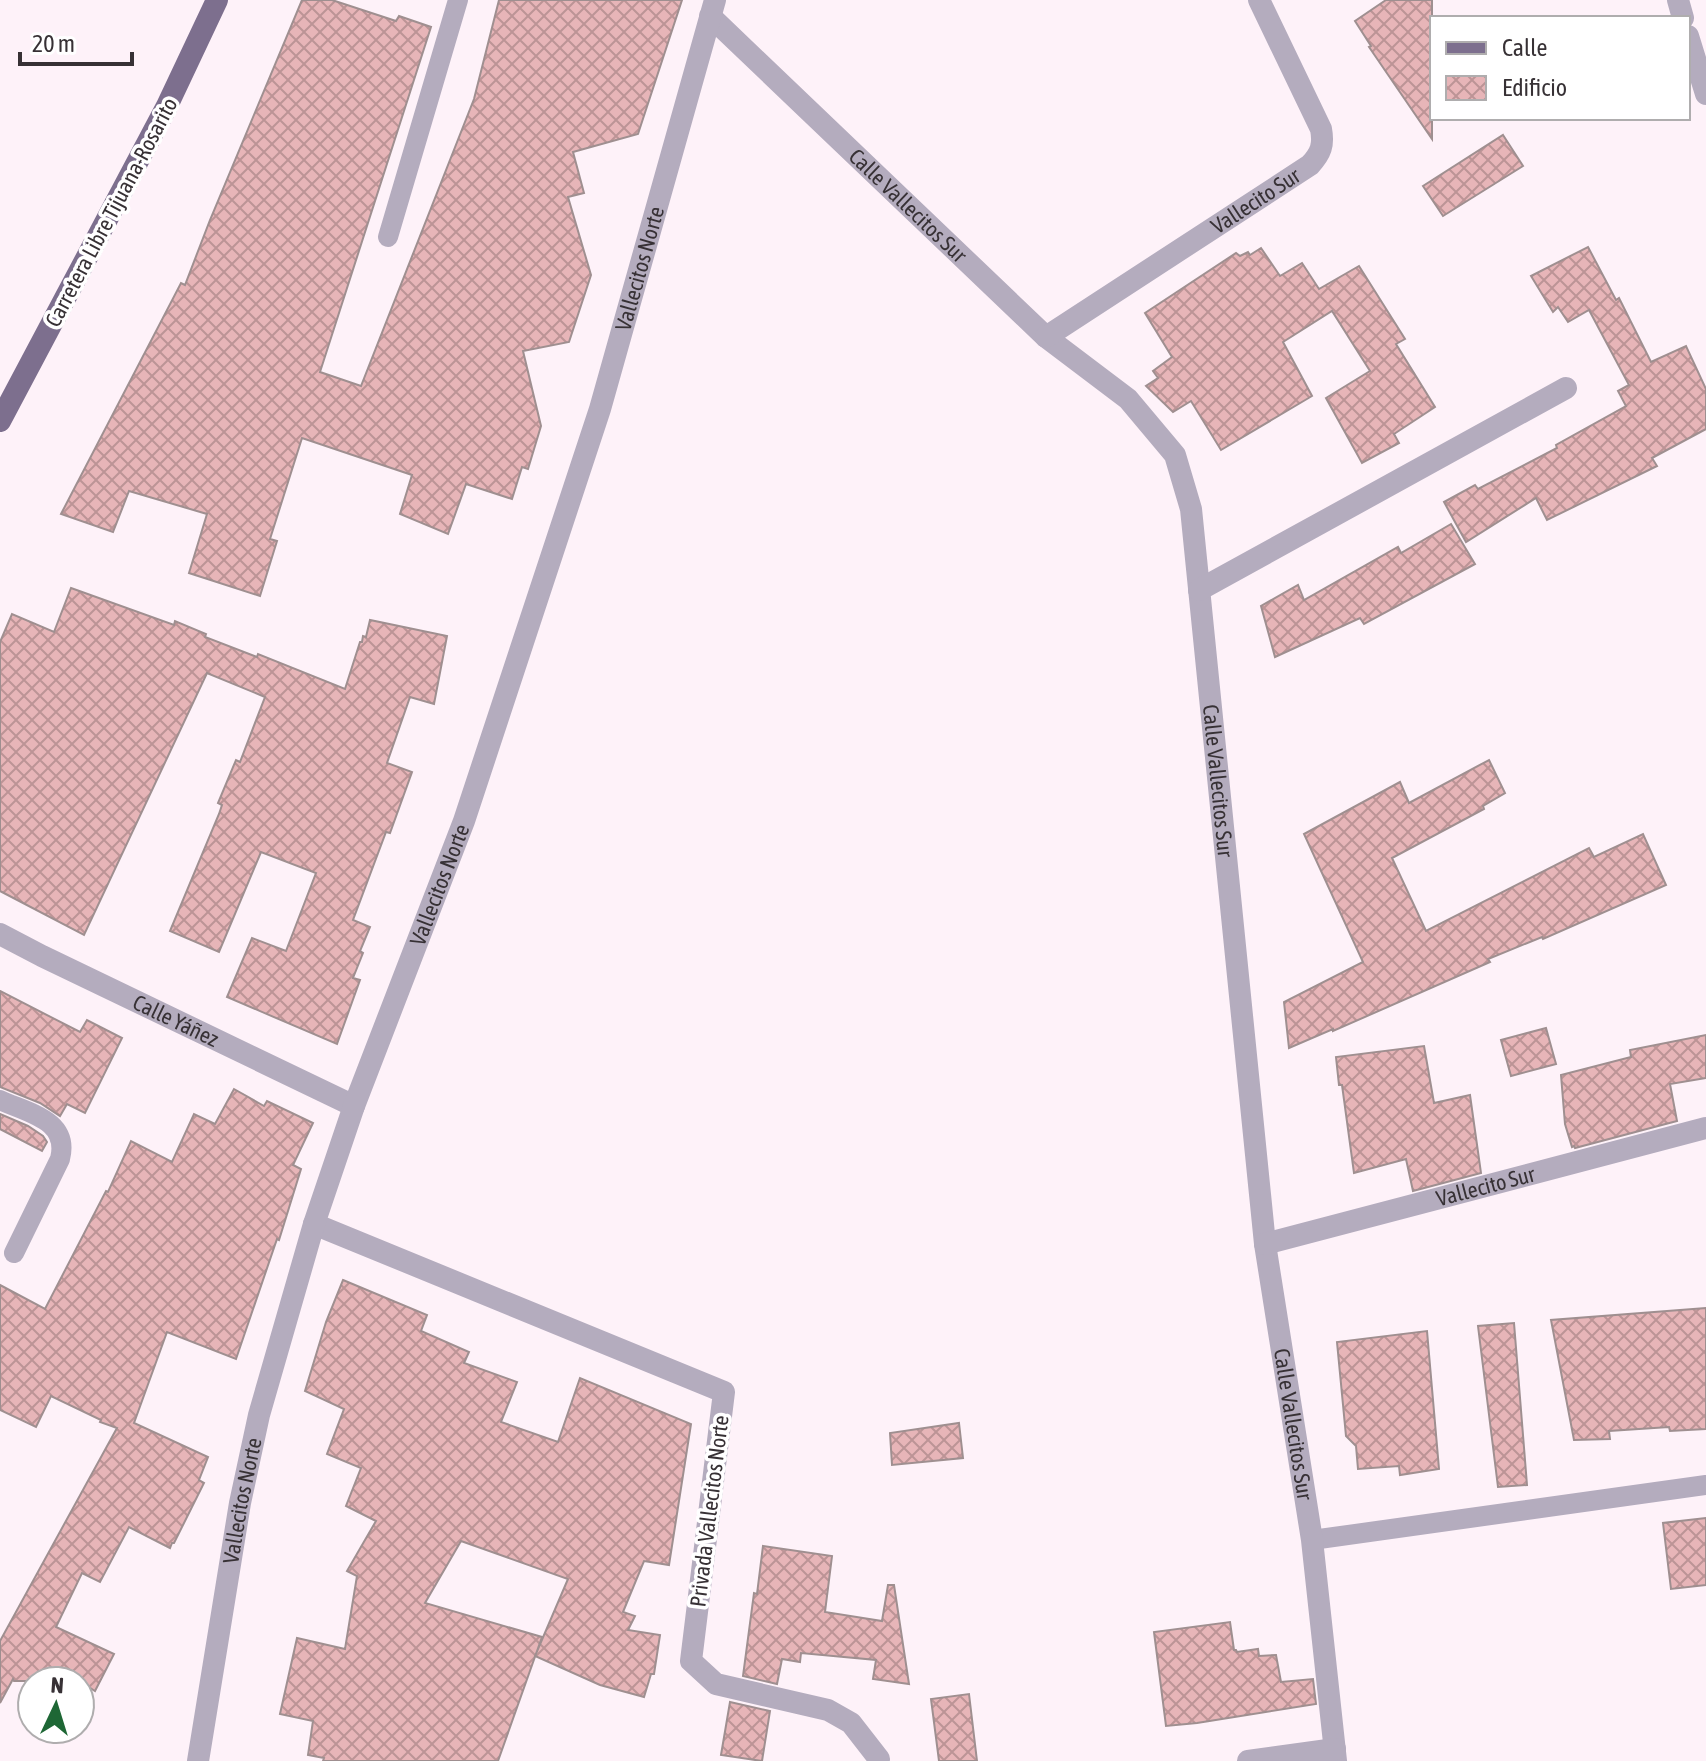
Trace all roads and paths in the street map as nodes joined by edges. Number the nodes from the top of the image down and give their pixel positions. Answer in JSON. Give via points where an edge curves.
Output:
{"nodes":[{"id":1,"x":217,"y":0,"type":"edge"},
{"id":2,"x":458,"y":0,"type":"edge"},
{"id":3,"x":1259,"y":0,"type":"edge"},
{"id":4,"x":712,"y":8,"type":"edge"},
{"id":5,"x":1690,"y":42,"type":"edge"},
{"id":6,"x":1706,"y":94,"type":"edge"},
{"id":7,"x":388,"y":237,"type":"dead end"},
{"id":8,"x":1046,"y":337,"type":"junction"},
{"id":9,"x":1566,"y":388,"type":"dead end"},
{"id":10,"x":0,"y":421,"type":"edge"},
{"id":11,"x":1199,"y":590,"type":"junction"},
{"id":12,"x":0,"y":934,"type":"edge"},
{"id":13,"x":0,"y":1100,"type":"edge"},
{"id":14,"x":354,"y":1106,"type":"junction"},
{"id":15,"x":1706,"y":1128,"type":"edge"},
{"id":16,"x":314,"y":1224,"type":"junction"},
{"id":17,"x":1265,"y":1244,"type":"junction"},
{"id":18,"x":14,"y":1253,"type":"dead end"},
{"id":19,"x":1706,"y":1485,"type":"edge"},
{"id":20,"x":1312,"y":1540,"type":"junction"},
{"id":21,"x":1335,"y":1755,"type":"edge"},
{"id":22,"x":879,"y":1759,"type":"dead end"},
{"id":23,"x":198,"y":1761,"type":"edge"},
{"id":24,"x":1248,"y":1761,"type":"edge"}],
"edges":[{"from":1,"to":10,"type":"main road","name":"Carretera Libre Tijuana-Rosarito","via":[[167,106]]},
{"from":2,"to":7,"type":"lane"},
{"from":3,"to":8,"type":"street","name":"Vallecito Sur","via":[[1321,129],[1319,155]]},
{"from":4,"to":8,"type":"street","name":"Calle Vallecitos Sur"},
{"from":4,"to":14,"type":"street","name":"Vallecitos Norte","via":[[600,409],[464,821]]},
{"from":5,"to":6,"type":"street"},
{"from":8,"to":11,"type":"street","name":"Calle Vallecitos Sur","via":[[1128,399],[1175,455],[1191,509]]},
{"from":9,"to":11,"type":"street"},
{"from":11,"to":17,"type":"street","name":"Calle Vallecitos Sur"},
{"from":12,"to":14,"type":"street","name":"Calle Yáñez"},
{"from":13,"to":18,"type":"lane","via":[[55,1127],[63,1148]]},
{"from":14,"to":16,"type":"street","name":"Vallecitos Norte"},
{"from":15,"to":17,"type":"street","name":"Vallecito Sur"},
{"from":16,"to":22,"type":"street","name":"Privada Vallecitos Norte","via":[[724,1392],[691,1661],[716,1684],[828,1710],[851,1723]]},
{"from":16,"to":23,"type":"street","name":"Vallecitos Norte","via":[[259,1415]]},
{"from":17,"to":20,"type":"street","name":"Calle Vallecitos Sur"},
{"from":19,"to":20,"type":"lane"},
{"from":20,"to":21,"type":"street","name":"Calle Vallecitos Sur"},
{"from":21,"to":24,"type":"street"}]}
